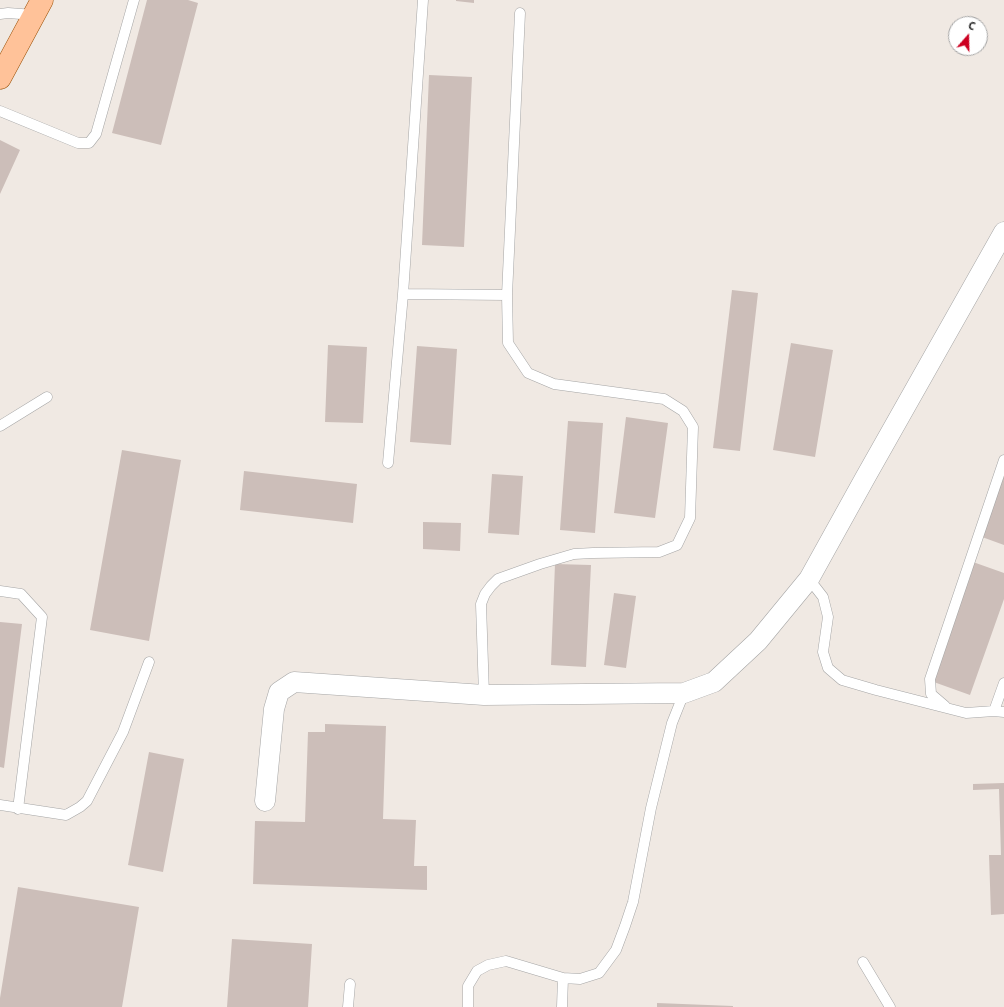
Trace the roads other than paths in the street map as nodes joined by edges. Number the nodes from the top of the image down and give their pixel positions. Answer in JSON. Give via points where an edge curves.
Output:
{"nodes":[{"id":1,"x":134,"y":0,"type":"edge"},
{"id":2,"x":423,"y":0,"type":"edge"},
{"id":3,"x":38,"y":7,"type":"edge"},
{"id":4,"x":520,"y":13,"type":"dead end"},
{"id":5,"x":0,"y":14,"type":"edge"},
{"id":6,"x":0,"y":78,"type":"edge"},
{"id":7,"x":0,"y":112,"type":"edge"},
{"id":8,"x":1004,"y":232,"type":"edge"},
{"id":9,"x":402,"y":294,"type":"junction"},
{"id":10,"x":507,"y":295,"type":"junction"},
{"id":11,"x":48,"y":397,"type":"dead end"},
{"id":12,"x":0,"y":426,"type":"edge"},
{"id":13,"x":1004,"y":460,"type":"edge"},
{"id":14,"x":388,"y":463,"type":"dead end"},
{"id":15,"x":809,"y":579,"type":"junction"},
{"id":16,"x":0,"y":591,"type":"edge"},
{"id":17,"x":148,"y":662,"type":"dead end"},
{"id":18,"x":1004,"y":683,"type":"edge"},
{"id":19,"x":684,"y":694,"type":"junction"},
{"id":20,"x":484,"y":695,"type":"junction"},
{"id":21,"x":948,"y":709,"type":"junction"},
{"id":22,"x":999,"y":712,"type":"edge"},
{"id":23,"x":265,"y":801,"type":"dead end"},
{"id":24,"x":0,"y":806,"type":"edge"},
{"id":25,"x":18,"y":808,"type":"junction"},
{"id":26,"x":863,"y":962,"type":"dead end"},
{"id":27,"x":563,"y":978,"type":"junction"},
{"id":28,"x":350,"y":984,"type":"dead end"},
{"id":29,"x":348,"y":1007,"type":"edge"},
{"id":30,"x":468,"y":1007,"type":"edge"},
{"id":31,"x":562,"y":1007,"type":"edge"},
{"id":32,"x":890,"y":1007,"type":"edge"}],
"edges":[{"from":1,"to":7,"type":"lane","via":[[96,134],[89,143],[78,142]]},
{"from":2,"to":9,"type":"lane"},
{"from":3,"to":5,"type":"lane"},
{"from":3,"to":6,"type":"main road"},
{"from":4,"to":10,"type":"lane"},
{"from":8,"to":15,"type":"street"},
{"from":9,"to":10,"type":"lane"},
{"from":9,"to":14,"type":"lane"},
{"from":10,"to":20,"type":"lane","via":[[508,342],[528,373],[554,384],[664,399],[684,411],[692,427],[690,518],[677,545],[659,552],[574,554],[498,579],[488,590],[481,604]]},
{"from":11,"to":12,"type":"lane"},
{"from":13,"to":21,"type":"lane","via":[[930,679],[931,694]]},
{"from":15,"to":19,"type":"street","via":[[758,641],[714,682]]},
{"from":15,"to":21,"type":"lane","via":[[824,597],[828,617],[823,652],[828,668],[842,680]]},
{"from":16,"to":25,"type":"lane","via":[[21,594],[42,617]]},
{"from":17,"to":25,"type":"lane","via":[[123,732],[87,800],[66,815]]},
{"from":18,"to":22,"type":"lane"},
{"from":19,"to":20,"type":"street"},
{"from":19,"to":27,"type":"lane","via":[[672,723],[651,808],[633,902],[616,950],[599,973],[580,979]]},
{"from":20,"to":23,"type":"street","via":[[294,682],[279,692],[274,709]]},
{"from":21,"to":22,"type":"lane","via":[[966,713]]},
{"from":24,"to":25,"type":"lane"},
{"from":26,"to":32,"type":"lane"},
{"from":27,"to":30,"type":"lane","via":[[506,961],[488,965],[477,971],[468,986]]},
{"from":27,"to":31,"type":"lane"},
{"from":28,"to":29,"type":"lane"}]}
